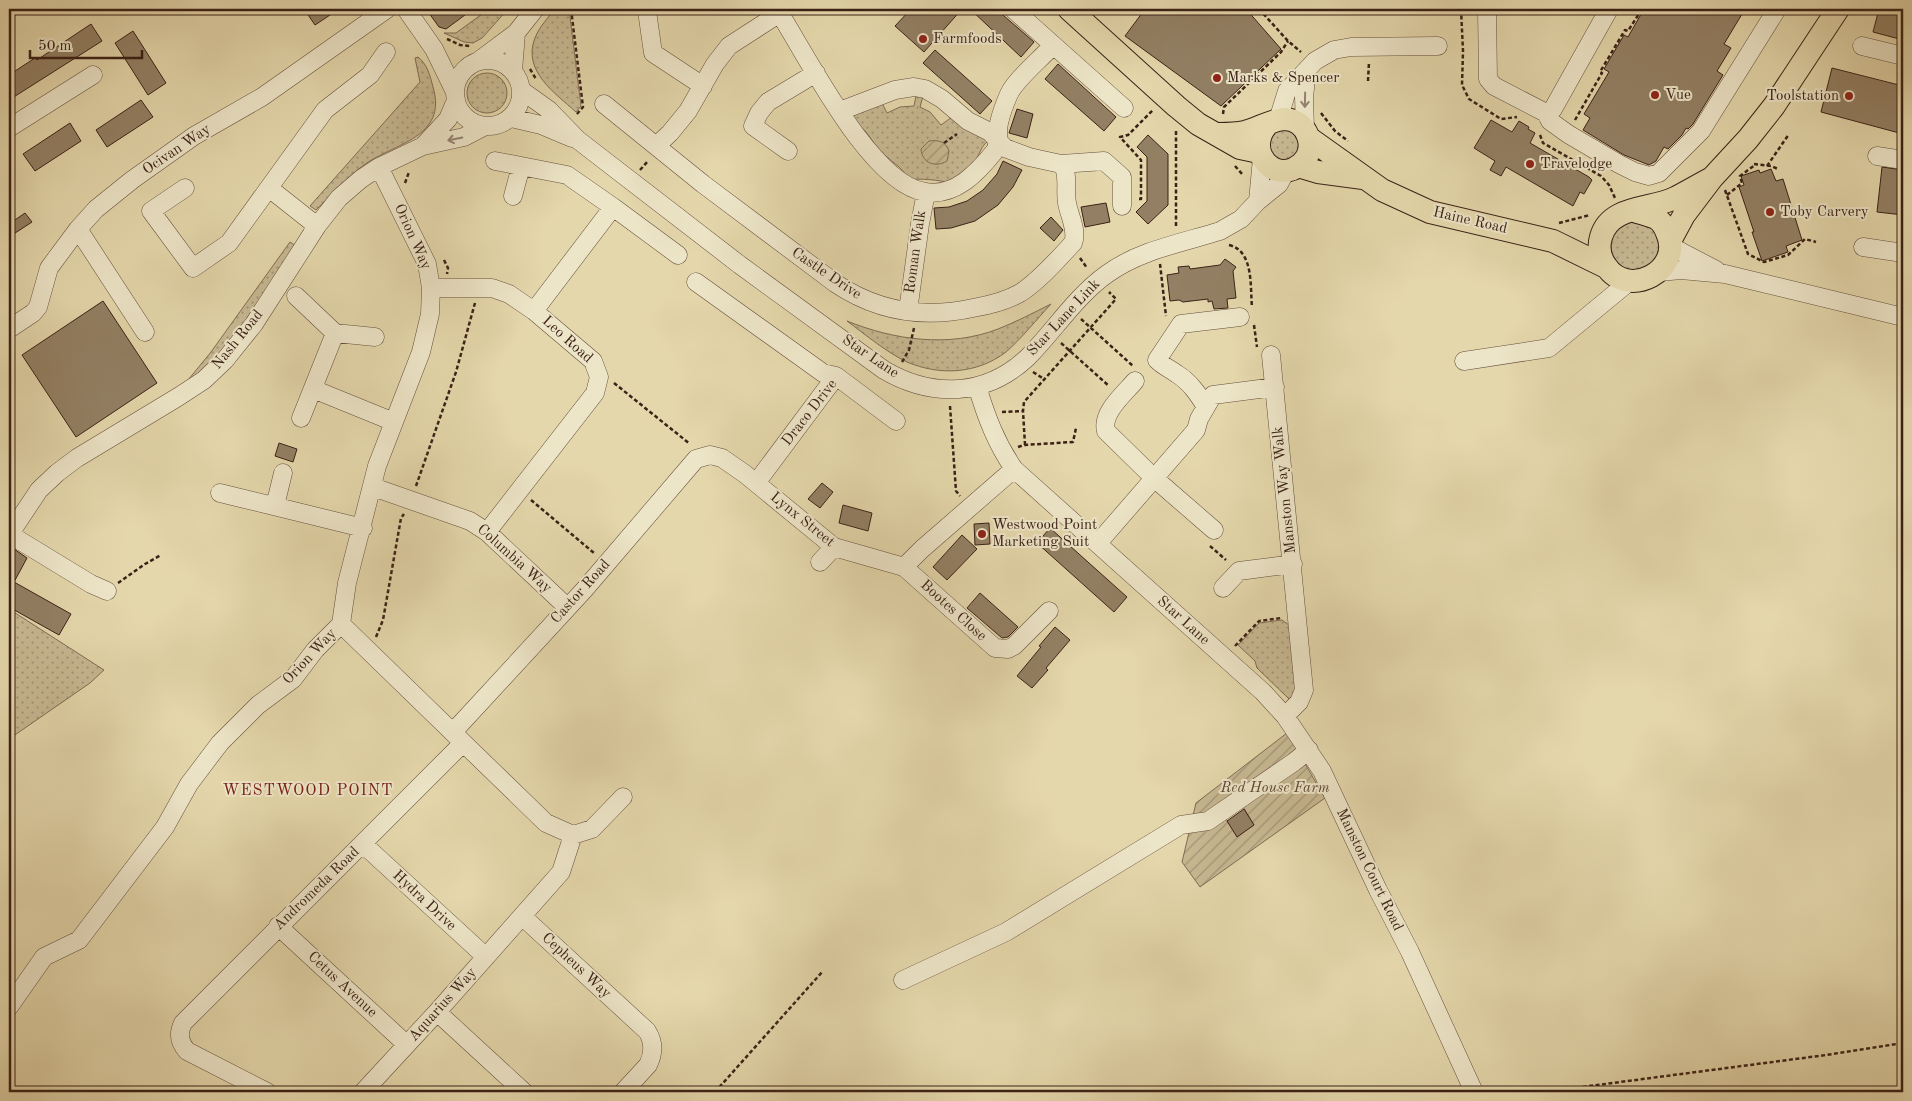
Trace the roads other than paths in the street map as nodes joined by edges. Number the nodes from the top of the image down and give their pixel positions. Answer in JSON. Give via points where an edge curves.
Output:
{"nodes":[{"id":1,"x":387,"y":9,"type":"edge"},
{"id":2,"x":406,"y":9,"type":"edge"},
{"id":3,"x":535,"y":9,"type":"edge"},
{"id":4,"x":650,"y":9,"type":"edge"},
{"id":5,"x":1012,"y":9,"type":"edge"},
{"id":6,"x":1069,"y":9,"type":"edge"},
{"id":7,"x":1487,"y":9,"type":"edge"},
{"id":8,"x":1608,"y":9,"type":"edge"},
{"id":9,"x":1776,"y":9,"type":"edge"},
{"id":10,"x":1838,"y":9,"type":"edge"},
{"id":11,"x":779,"y":11,"type":"edge"},
{"id":12,"x":516,"y":33,"type":"junction"},
{"id":13,"x":437,"y":42,"type":"junction"},
{"id":14,"x":1052,"y":46,"type":"junction"},
{"id":15,"x":1438,"y":46,"type":"dead end"},
{"id":16,"x":1862,"y":46,"type":"dead end"},
{"id":17,"x":386,"y":52,"type":"dead end"},
{"id":18,"x":1903,"y":56,"type":"edge"},
{"id":19,"x":475,"y":58,"type":"junction"},
{"id":20,"x":513,"y":71,"type":"junction"},
{"id":21,"x":1307,"y":71,"type":"junction"},
{"id":22,"x":816,"y":73,"type":"junction"},
{"id":23,"x":93,"y":76,"type":"dead end"},
{"id":24,"x":703,"y":86,"type":"junction"},
{"id":25,"x":521,"y":90,"type":"junction"},
{"id":26,"x":456,"y":96,"type":"junction"},
{"id":27,"x":604,"y":104,"type":"dead end"},
{"id":28,"x":1124,"y":108,"type":"dead end"},
{"id":29,"x":840,"y":111,"type":"junction"},
{"id":30,"x":1546,"y":113,"type":"junction"},
{"id":31,"x":510,"y":118,"type":"junction"},
{"id":32,"x":1223,"y":122,"type":"junction"},
{"id":33,"x":1273,"y":122,"type":"junction"},
{"id":34,"x":485,"y":126,"type":"junction"},
{"id":35,"x":9,"y":128,"type":"edge"},
{"id":36,"x":1307,"y":134,"type":"junction"},
{"id":37,"x":578,"y":140,"type":"junction"},
{"id":38,"x":998,"y":140,"type":"junction"},
{"id":39,"x":423,"y":146,"type":"junction"},
{"id":40,"x":656,"y":146,"type":"junction"},
{"id":41,"x":788,"y":152,"type":"dead end"},
{"id":42,"x":1260,"y":155,"type":"junction"},
{"id":43,"x":1877,"y":156,"type":"dead end"},
{"id":44,"x":1903,"y":160,"type":"edge"},
{"id":45,"x":495,"y":161,"type":"dead end"},
{"id":46,"x":1061,"y":164,"type":"junction"},
{"id":47,"x":521,"y":166,"type":"junction"},
{"id":48,"x":379,"y":167,"type":"junction"},
{"id":49,"x":1292,"y":169,"type":"junction"},
{"id":50,"x":1364,"y":178,"type":"junction"},
{"id":51,"x":1718,"y":183,"type":"junction"},
{"id":52,"x":185,"y":188,"type":"dead end"},
{"id":53,"x":269,"y":188,"type":"junction"},
{"id":54,"x":926,"y":192,"type":"junction"},
{"id":55,"x":513,"y":196,"type":"dead end"},
{"id":56,"x":1258,"y":202,"type":"junction"},
{"id":57,"x":1122,"y":206,"type":"dead end"},
{"id":58,"x":1625,"y":206,"type":"junction"},
{"id":59,"x":614,"y":207,"type":"junction"},
{"id":60,"x":317,"y":226,"type":"junction"},
{"id":61,"x":1604,"y":228,"type":"junction"},
{"id":62,"x":78,"y":229,"type":"junction"},
{"id":63,"x":1553,"y":240,"type":"junction"},
{"id":64,"x":1670,"y":243,"type":"junction"},
{"id":65,"x":1862,"y":248,"type":"dead end"},
{"id":66,"x":1903,"y":253,"type":"edge"},
{"id":67,"x":678,"y":255,"type":"dead end"},
{"id":68,"x":1606,"y":267,"type":"junction"},
{"id":69,"x":1659,"y":272,"type":"junction"},
{"id":70,"x":1725,"y":274,"type":"junction"},
{"id":71,"x":1630,"y":281,"type":"junction"},
{"id":72,"x":696,"y":282,"type":"dead end"},
{"id":73,"x":439,"y":288,"type":"junction"},
{"id":74,"x":296,"y":296,"type":"dead end"},
{"id":75,"x":534,"y":311,"type":"junction"},
{"id":76,"x":911,"y":312,"type":"junction"},
{"id":77,"x":1240,"y":317,"type":"dead end"},
{"id":78,"x":1903,"y":317,"type":"edge"},
{"id":79,"x":9,"y":329,"type":"edge"},
{"id":80,"x":145,"y":332,"type":"dead end"},
{"id":81,"x":334,"y":333,"type":"junction"},
{"id":82,"x":375,"y":337,"type":"dead end"},
{"id":83,"x":1271,"y":355,"type":"dead end"},
{"id":84,"x":1464,"y":361,"type":"dead end"},
{"id":85,"x":1136,"y":375,"type":"road end"},
{"id":86,"x":836,"y":376,"type":"junction"},
{"id":87,"x":978,"y":386,"type":"junction"},
{"id":88,"x":1274,"y":387,"type":"junction"},
{"id":89,"x":313,"y":389,"type":"junction"},
{"id":90,"x":1206,"y":407,"type":"junction"},
{"id":91,"x":302,"y":418,"type":"dead end"},
{"id":92,"x":394,"y":422,"type":"junction"},
{"id":93,"x":896,"y":422,"type":"dead end"},
{"id":94,"x":706,"y":456,"type":"joint"},
{"id":95,"x":1014,"y":469,"type":"junction"},
{"id":96,"x":283,"y":473,"type":"dead end"},
{"id":97,"x":1154,"y":478,"type":"junction"},
{"id":98,"x":756,"y":483,"type":"junction"},
{"id":99,"x":373,"y":486,"type":"junction"},
{"id":100,"x":220,"y":493,"type":"dead end"},
{"id":101,"x":275,"y":506,"type":"junction"},
{"id":102,"x":363,"y":528,"type":"junction"},
{"id":103,"x":1214,"y":530,"type":"road end"},
{"id":104,"x":487,"y":532,"type":"junction"},
{"id":105,"x":9,"y":534,"type":"edge"},
{"id":106,"x":1098,"y":543,"type":"junction"},
{"id":107,"x":834,"y":548,"type":"junction"},
{"id":108,"x":820,"y":562,"type":"dead end"},
{"id":109,"x":1292,"y":564,"type":"junction"},
{"id":110,"x":904,"y":568,"type":"junction"},
{"id":111,"x":1223,"y":588,"type":"dead end"},
{"id":112,"x":107,"y":591,"type":"road end"},
{"id":113,"x":567,"y":607,"type":"junction"},
{"id":114,"x":1049,"y":611,"type":"dead end"},
{"id":115,"x":341,"y":624,"type":"junction"},
{"id":116,"x":1285,"y":716,"type":"junction"},
{"id":117,"x":458,"y":737,"type":"junction"},
{"id":118,"x":1309,"y":750,"type":"junction"},
{"id":119,"x":623,"y":798,"type":"dead end"},
{"id":120,"x":573,"y":835,"type":"junction"},
{"id":121,"x":363,"y":844,"type":"junction"},
{"id":122,"x":523,"y":917,"type":"junction"},
{"id":123,"x":278,"y":926,"type":"junction"},
{"id":124,"x":486,"y":957,"type":"junction"},
{"id":125,"x":903,"y":980,"type":"dead end"},
{"id":126,"x":9,"y":1007,"type":"edge"},
{"id":127,"x":437,"y":1012,"type":"junction"},
{"id":128,"x":406,"y":1044,"type":"junction"},
{"id":129,"x":266,"y":1092,"type":"edge"},
{"id":130,"x":363,"y":1092,"type":"edge"},
{"id":131,"x":524,"y":1092,"type":"edge"},
{"id":132,"x":623,"y":1092,"type":"edge"},
{"id":133,"x":1474,"y":1092,"type":"edge"}],
"edges":[{"from":1,"to":62,"type":"street","name":"Ocivan Way","via":[[262,97],[194,136],[96,209]]},
{"from":2,"to":13,"type":"street"},
{"from":3,"to":12,"type":"street"},
{"from":4,"to":24,"type":"street","via":[[647,22],[653,53]]},
{"from":5,"to":14,"type":"street"},
{"from":6,"to":32,"type":"main road","name":"Haine Road","via":[[1198,124]]},
{"from":7,"to":30,"type":"street","via":[[1488,79],[1494,86]]},
{"from":8,"to":30,"type":"street","via":[[1552,109]]},
{"from":9,"to":30,"type":"street","via":[[1701,131],[1659,173],[1649,176],[1635,172],[1568,134],[1550,121]]},
{"from":10,"to":51,"type":"main road"},
{"from":11,"to":22,"type":"street"},
{"from":11,"to":24,"type":"street","via":[[729,46]]},
{"from":12,"to":19,"type":"street"},
{"from":12,"to":20,"type":"street"},
{"from":13,"to":19,"type":"street","via":[[454,60]]},
{"from":13,"to":26,"type":"street"},
{"from":14,"to":28,"type":"street"},
{"from":14,"to":38,"type":"street","via":[[1010,93],[999,122]]},
{"from":15,"to":21,"type":"street","via":[[1334,50],[1315,61]]},
{"from":16,"to":18,"type":"street"},
{"from":17,"to":53,"type":"street","via":[[370,76],[325,110]]},
{"from":19,"to":20,"type":"street","via":[[496,61]]},
{"from":19,"to":26,"type":"street","via":[[461,76]]},
{"from":20,"to":25,"type":"street"},
{"from":21,"to":33,"type":"street","via":[[1287,91]]},
{"from":21,"to":36,"type":"street","one_way":true,"via":[[1304,97]]},
{"from":22,"to":29,"type":"street"},
{"from":22,"to":41,"type":"street","via":[[768,102],[753,126]]},
{"from":23,"to":35,"type":"street"},
{"from":24,"to":40,"type":"street","via":[[679,122]]},
{"from":25,"to":31,"type":"street","via":[[519,105]]},
{"from":25,"to":37,"type":"street","name":"Star Lane","via":[[549,110]]},
{"from":26,"to":34,"type":"street","via":[[466,118]]},
{"from":26,"to":39,"type":"street","name":"Nash Road","via":[[448,118]]},
{"from":27,"to":40,"type":"street","name":"Castle Drive"},
{"from":29,"to":38,"type":"street","via":[[895,90],[925,89]]},
{"from":29,"to":54,"type":"street","via":[[857,138],[876,159],[908,186]]},
{"from":31,"to":34,"type":"street","via":[[494,126]]},
{"from":31,"to":37,"type":"street","name":"Star Lane","via":[[541,125]]},
{"from":32,"to":33,"type":"main road","via":[[1244,132]]},
{"from":32,"to":42,"type":"main road","name":"Haine Road","via":[[1240,148]]},
{"from":33,"to":36,"type":"main road","name":"Haine Road","via":[[1293,120]]},
{"from":33,"to":42,"type":"main road","via":[[1259,137]]},
{"from":34,"to":39,"type":"street","name":"Nash Road","one_way":true,"via":[[464,137]]},
{"from":36,"to":49,"type":"main road","via":[[1308,154]]},
{"from":36,"to":50,"type":"main road","name":"Haine Road"},
{"from":37,"to":87,"type":"street","name":"Star Lane","via":[[740,265],[884,370],[909,383],[936,389]]},
{"from":38,"to":46,"type":"street","via":[[1005,148]]},
{"from":38,"to":54,"type":"street","via":[[996,150],[970,178],[951,189]]},
{"from":39,"to":48,"type":"street","name":"Nash Road"},
{"from":40,"to":76,"type":"street","name":"Castle Drive","via":[[850,294],[875,304]]},
{"from":42,"to":49,"type":"main road","name":"Haine Road","via":[[1272,168]]},
{"from":42,"to":56,"type":"street"},
{"from":43,"to":44,"type":"street"},
{"from":45,"to":47,"type":"street"},
{"from":46,"to":57,"type":"street","via":[[1104,161],[1122,177]]},
{"from":46,"to":76,"type":"street","name":"Castle Drive","via":[[1066,174],[1067,203],[1074,226],[1074,239],[1065,251],[1032,283],[1005,300],[948,313]]},
{"from":47,"to":55,"type":"street"},
{"from":47,"to":59,"type":"street","via":[[567,175]]},
{"from":48,"to":60,"type":"street","name":"Nash Road","via":[[339,198]]},
{"from":48,"to":73,"type":"street","name":"Orion Way"},
{"from":49,"to":50,"type":"main road","name":"Haine Road"},
{"from":49,"to":56,"type":"street","name":"Star Lane Link"},
{"from":50,"to":63,"type":"main road","name":"Haine Road","via":[[1430,212]]},
{"from":51,"to":58,"type":"main road","name":"Haine Road","via":[[1674,198]]},
{"from":51,"to":64,"type":"main road","via":[[1684,215]]},
{"from":52,"to":53,"type":"street","via":[[151,211],[193,268],[228,243]]},
{"from":53,"to":60,"type":"street"},
{"from":54,"to":76,"type":"street","name":"Roman Walk"},
{"from":56,"to":87,"type":"street","name":"Star Lane Link","via":[[1241,219],[1220,231],[1148,252],[1109,272],[1085,292],[1018,366]]},
{"from":58,"to":61,"type":"main road","name":"Haine Road"},
{"from":58,"to":64,"type":"main road","via":[[1657,218]]},
{"from":59,"to":67,"type":"street"},
{"from":59,"to":75,"type":"street"},
{"from":60,"to":105,"type":"street","name":"Nash Road","via":[[254,324],[225,360],[204,380],[57,473],[39,490]]},
{"from":61,"to":63,"type":"main road","name":"Haine Road","via":[[1583,236]]},
{"from":61,"to":68,"type":"main road","via":[[1599,249]]},
{"from":62,"to":79,"type":"street","name":"Ocivan Way","via":[[49,268],[38,307]]},
{"from":62,"to":80,"type":"street"},
{"from":63,"to":68,"type":"main road","name":"Haine Road"},
{"from":64,"to":69,"type":"main road","via":[[1666,262]]},
{"from":64,"to":70,"type":"street"},
{"from":65,"to":66,"type":"street"},
{"from":68,"to":71,"type":"main road","name":"Haine Road"},
{"from":69,"to":70,"type":"street","via":[[1681,270]]},
{"from":69,"to":71,"type":"main road","via":[[1643,281]]},
{"from":70,"to":78,"type":"street"},
{"from":71,"to":84,"type":"street","via":[[1549,348]]},
{"from":72,"to":86,"type":"street","via":[[824,373]]},
{"from":73,"to":75,"type":"street","name":"Leo Road","via":[[492,288],[510,294]]},
{"from":73,"to":92,"type":"street","name":"Orion Way","via":[[421,352]]},
{"from":74,"to":81,"type":"street"},
{"from":75,"to":104,"type":"street","name":"Leo Road","via":[[594,361],[599,377],[595,393]]},
{"from":77,"to":90,"type":"street","via":[[1181,324],[1157,360],[1196,390]]},
{"from":81,"to":82,"type":"street"},
{"from":81,"to":89,"type":"street"},
{"from":83,"to":88,"type":"street","name":"Manston Way Walk"},
{"from":85,"to":97,"type":"street","via":[[1106,418],[1104,426]]},
{"from":86,"to":93,"type":"street","name":"Draco Drive"},
{"from":86,"to":98,"type":"street","name":"Draco Drive"},
{"from":87,"to":95,"type":"street","name":"Star Lane","via":[[994,434]]},
{"from":88,"to":90,"type":"street","via":[[1213,395]]},
{"from":88,"to":109,"type":"street","name":"Manston Way Walk"},
{"from":89,"to":91,"type":"street"},
{"from":89,"to":92,"type":"street"},
{"from":90,"to":97,"type":"street","via":[[1196,430]]},
{"from":92,"to":99,"type":"street","name":"Orion Way"},
{"from":94,"to":98,"type":"street","name":"Lynx Street","via":[[722,458]]},
{"from":94,"to":113,"type":"street","name":"Castor Road","via":[[696,459]]},
{"from":95,"to":106,"type":"street","name":"Star Lane"},
{"from":95,"to":110,"type":"street"},
{"from":96,"to":101,"type":"street"},
{"from":97,"to":103,"type":"street"},
{"from":97,"to":106,"type":"street"},
{"from":98,"to":107,"type":"street","name":"Lynx Street"},
{"from":99,"to":102,"type":"street","name":"Orion Way"},
{"from":99,"to":104,"type":"street","name":"Columbia Way","via":[[470,521]]},
{"from":100,"to":101,"type":"street"},
{"from":101,"to":102,"type":"street"},
{"from":102,"to":115,"type":"street","name":"Orion Way","via":[[347,583]]},
{"from":104,"to":113,"type":"street","name":"Columbia Way"},
{"from":105,"to":112,"type":"street"},
{"from":106,"to":116,"type":"street","name":"Star Lane","via":[[1263,692]]},
{"from":107,"to":108,"type":"street"},
{"from":107,"to":110,"type":"street","name":"Lynx Street"},
{"from":109,"to":111,"type":"street","via":[[1239,571]]},
{"from":109,"to":116,"type":"street","name":"Manston Way Walk","via":[[1292,621],[1304,690],[1299,702]]},
{"from":110,"to":114,"type":"street","name":"Bootes Close","via":[[995,648],[1008,650],[1014,646]]},
{"from":113,"to":117,"type":"street","name":"Castor Road"},
{"from":115,"to":117,"type":"street"},
{"from":115,"to":126,"type":"street","name":"Orion Way","via":[[292,679],[258,705],[220,743],[189,784],[165,827],[79,940],[44,957]]},
{"from":116,"to":118,"type":"street","name":"Manston Court Road"},
{"from":117,"to":120,"type":"street","via":[[546,823]]},
{"from":117,"to":121,"type":"street","name":"Andromeda Road"},
{"from":118,"to":125,"type":"street","via":[[1208,821],[1181,825],[1006,932]]},
{"from":118,"to":133,"type":"street","name":"Manston Court Road","via":[[1410,952]]},
{"from":119,"to":120,"type":"street","via":[[592,829]]},
{"from":120,"to":122,"type":"street","via":[[561,872]]},
{"from":121,"to":123,"type":"street","name":"Andromeda Road"},
{"from":121,"to":124,"type":"street","name":"Hydra Drive"},
{"from":122,"to":124,"type":"street","name":"Aquarius Way"},
{"from":122,"to":132,"type":"street","name":"Cepheus Way","via":[[650,1036],[653,1047],[651,1059]]},
{"from":123,"to":128,"type":"street","name":"Cetus Avenue"},
{"from":123,"to":129,"type":"street","name":"Andromeda Road","via":[[184,1023],[180,1039],[187,1051]]},
{"from":124,"to":127,"type":"street","name":"Aquarius Way"},
{"from":127,"to":128,"type":"street","name":"Aquarius Way"},
{"from":127,"to":131,"type":"street"},
{"from":128,"to":130,"type":"street","name":"Aquarius Way"}]}
